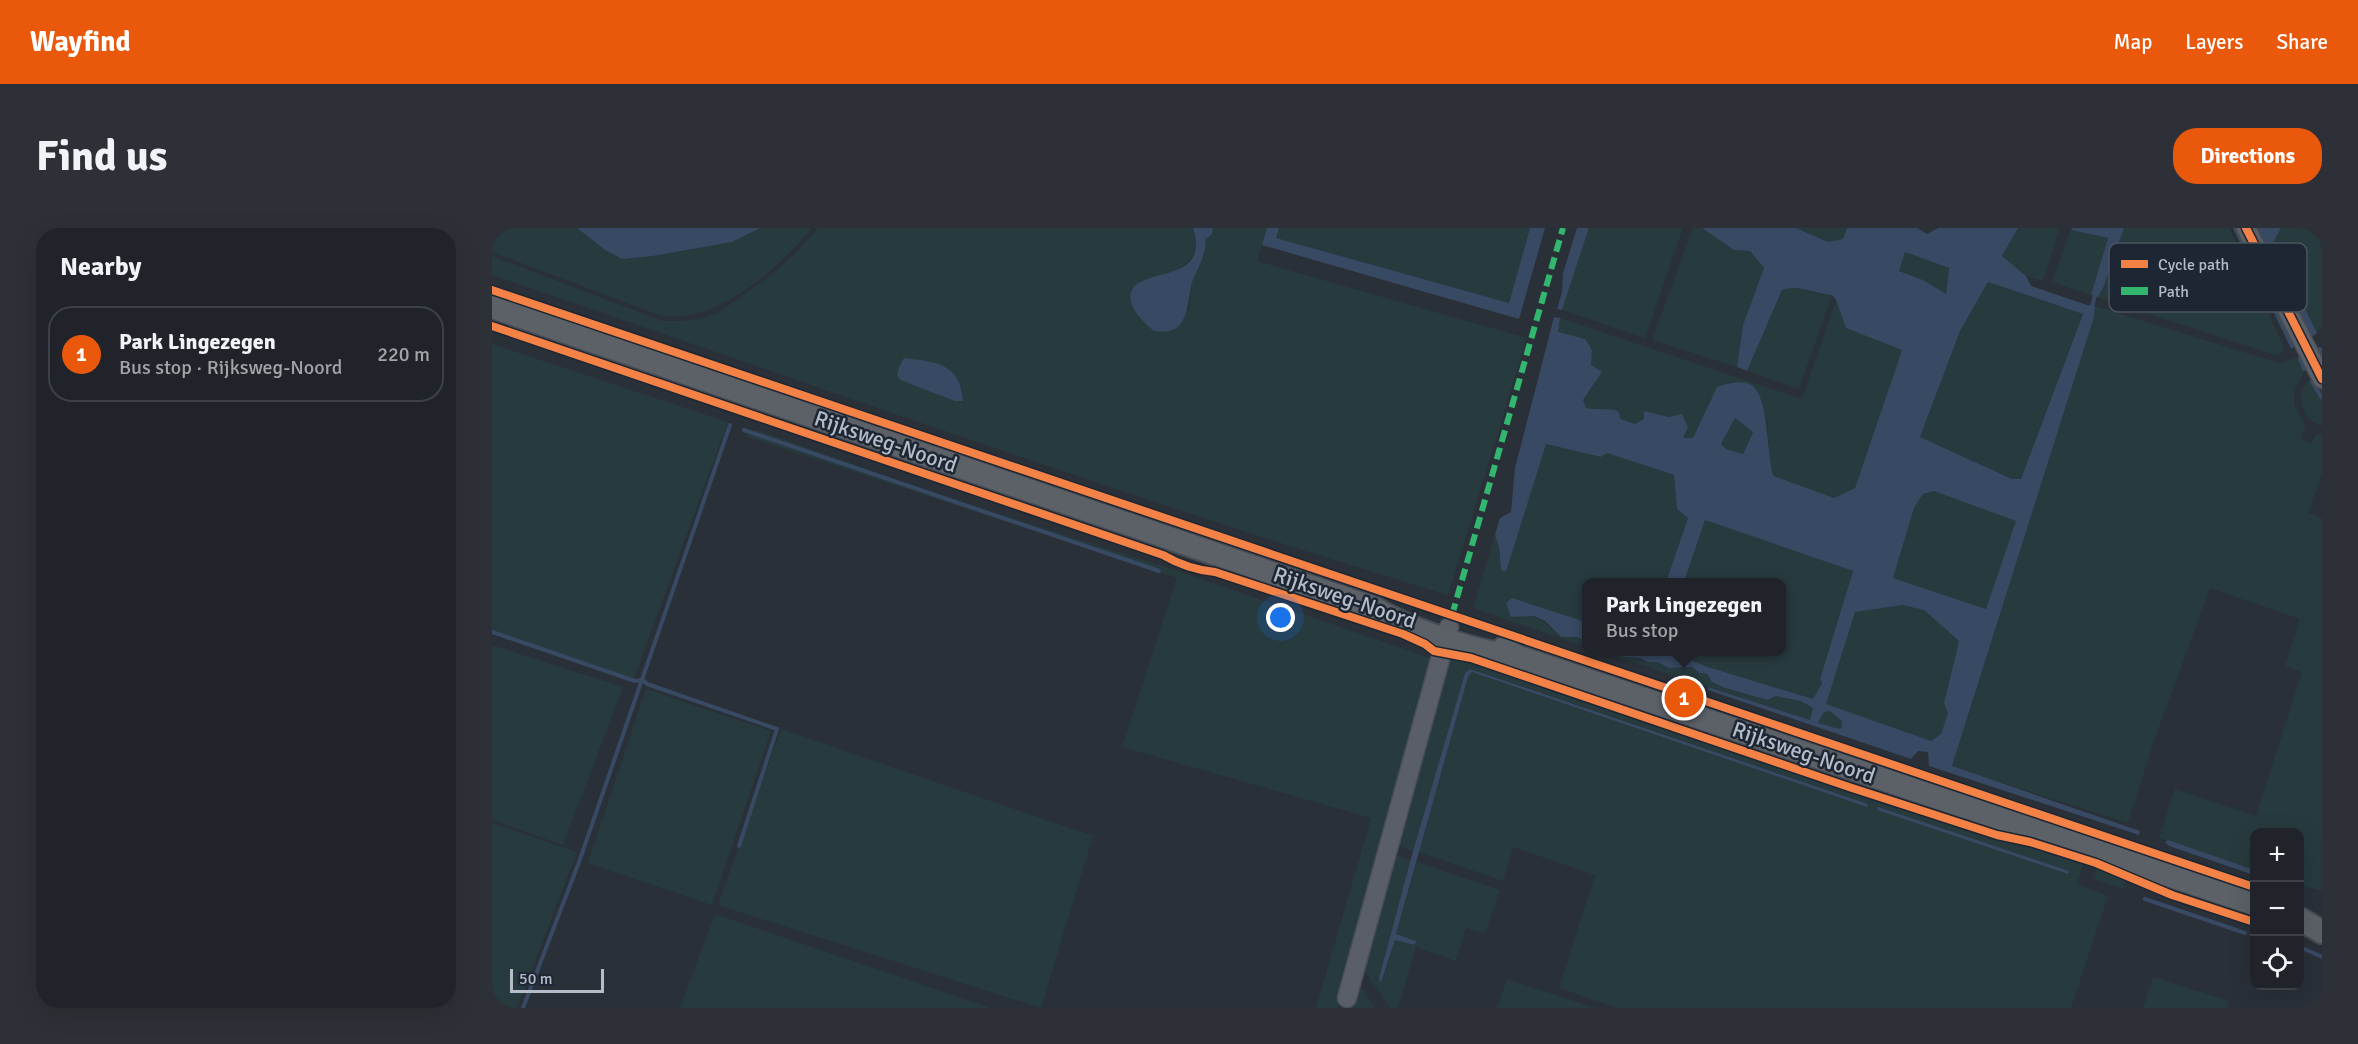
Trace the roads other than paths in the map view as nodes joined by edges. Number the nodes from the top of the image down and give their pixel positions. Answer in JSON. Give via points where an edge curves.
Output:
{"nodes":[{"id":1,"x":2246,"y":228,"type":"edge"},
{"id":2,"x":2254,"y":243,"type":"edge"},
{"id":3,"x":492,"y":307,"type":"edge"},
{"id":4,"x":2288,"y":312,"type":"edge"},
{"id":5,"x":2322,"y":379,"type":"edge"},
{"id":6,"x":1448,"y":633,"type":"junction"},
{"id":7,"x":2250,"y":903,"type":"edge"},
{"id":8,"x":1347,"y":998,"type":"dead end"}],
"edges":[{"from":1,"to":2,"type":"street"},
{"from":3,"to":6,"type":"main road","name":"Rijksweg-Noord","via":[[1374,608],[1389,618]]},
{"from":4,"to":5,"type":"street"},
{"from":6,"to":7,"type":"main road","name":"Rijksweg-Noord","via":[[1501,655],[1516,656]]},
{"from":6,"to":8,"type":"street"}]}
